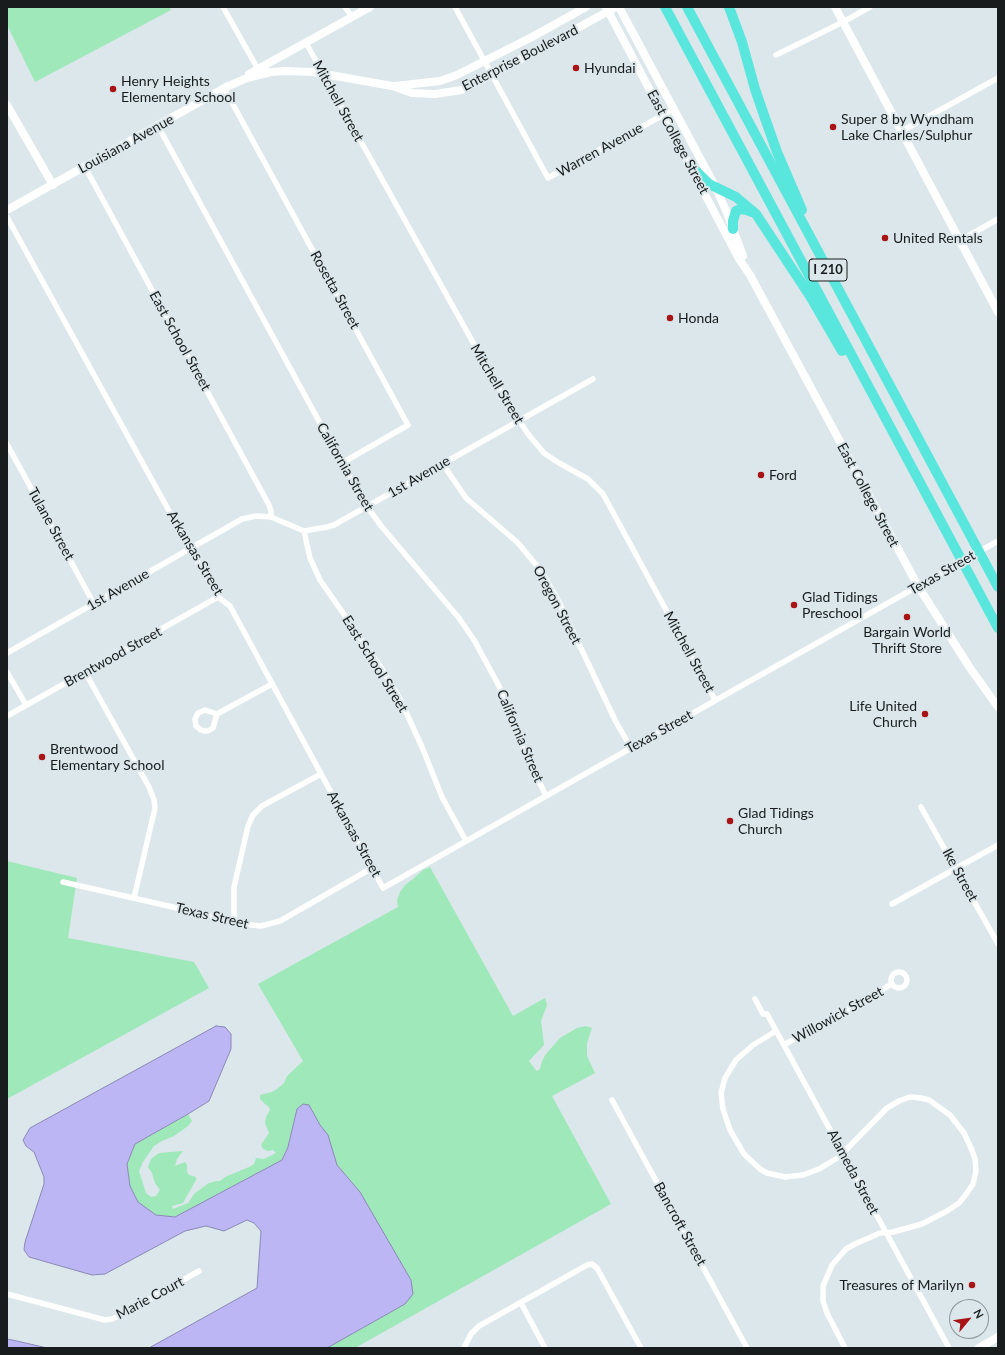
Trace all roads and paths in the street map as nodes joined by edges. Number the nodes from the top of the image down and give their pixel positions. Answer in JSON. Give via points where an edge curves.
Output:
{"nodes":[{"id":1,"x":224,"y":7,"type":"edge"},
{"id":2,"x":345,"y":7,"type":"edge"},
{"id":3,"x":370,"y":7,"type":"edge"},
{"id":4,"x":455,"y":7,"type":"edge"},
{"id":5,"x":586,"y":7,"type":"edge"},
{"id":6,"x":619,"y":7,"type":"edge"},
{"id":7,"x":665,"y":7,"type":"edge"},
{"id":8,"x":687,"y":7,"type":"edge"},
{"id":9,"x":729,"y":7,"type":"edge"},
{"id":10,"x":734,"y":7,"type":"edge"},
{"id":11,"x":835,"y":7,"type":"edge"},
{"id":12,"x":870,"y":7,"type":"edge"},
{"id":13,"x":610,"y":8,"type":"edge"},
{"id":14,"x":352,"y":18,"type":"junction"},
{"id":15,"x":843,"y":22,"type":"junction"},
{"id":16,"x":742,"y":42,"type":"junction"},
{"id":17,"x":306,"y":43,"type":"junction"},
{"id":18,"x":776,"y":55,"type":"dead end"},
{"id":19,"x":484,"y":61,"type":"junction"},
{"id":20,"x":259,"y":71,"type":"junction"},
{"id":21,"x":324,"y":74,"type":"junction"},
{"id":22,"x":492,"y":75,"type":"junction"},
{"id":23,"x":998,"y":78,"type":"edge"},
{"id":24,"x":392,"y":86,"type":"junction"},
{"id":25,"x":224,"y":88,"type":"junction"},
{"id":26,"x":7,"y":105,"type":"edge"},
{"id":27,"x":674,"y":109,"type":"junction"},
{"id":28,"x":663,"y":115,"type":"junction"},
{"id":29,"x":158,"y":126,"type":"junction"},
{"id":30,"x":902,"y":131,"type":"junction"},
{"id":31,"x":691,"y":166,"type":"junction"},
{"id":32,"x":85,"y":167,"type":"junction"},
{"id":33,"x":53,"y":185,"type":"junction"},
{"id":34,"x":716,"y":188,"type":"junction"},
{"id":35,"x":7,"y":210,"type":"edge"},
{"id":36,"x":756,"y":214,"type":"junction"},
{"id":37,"x":7,"y":217,"type":"edge"},
{"id":38,"x":998,"y":219,"type":"edge"},
{"id":39,"x":733,"y":229,"type":"junction"},
{"id":40,"x":959,"y":240,"type":"junction"},
{"id":41,"x":827,"y":266,"type":"junction"},
{"id":42,"x":750,"y":275,"type":"junction"},
{"id":43,"x":998,"y":312,"type":"edge"},
{"id":44,"x":593,"y":379,"type":"dead end"},
{"id":45,"x":519,"y":420,"type":"junction"},
{"id":46,"x":887,"y":421,"type":"junction"},
{"id":47,"x":7,"y":444,"type":"edge"},
{"id":48,"x":342,"y":462,"type":"junction"},
{"id":49,"x":442,"y":463,"type":"junction"},
{"id":50,"x":366,"y":506,"type":"junction"},
{"id":51,"x":271,"y":517,"type":"junction"},
{"id":52,"x":304,"y":531,"type":"junction"},
{"id":53,"x":998,"y":541,"type":"edge"},
{"id":54,"x":190,"y":549,"type":"junction"},
{"id":55,"x":918,"y":586,"type":"junction"},
{"id":56,"x":998,"y":587,"type":"edge"},
{"id":57,"x":218,"y":597,"type":"junction"},
{"id":58,"x":94,"y":604,"type":"junction"},
{"id":59,"x":998,"y":628,"type":"edge"},
{"id":60,"x":7,"y":653,"type":"edge"},
{"id":61,"x":7,"y":672,"type":"edge"},
{"id":62,"x":85,"y":672,"type":"junction"},
{"id":63,"x":272,"y":684,"type":"junction"},
{"id":64,"x":715,"y":700,"type":"junction"},
{"id":65,"x":26,"y":705,"type":"junction"},
{"id":66,"x":998,"y":707,"type":"edge"},
{"id":67,"x":217,"y":714,"type":"junction"},
{"id":68,"x":7,"y":716,"type":"edge"},
{"id":69,"x":630,"y":748,"type":"junction"},
{"id":70,"x":321,"y":774,"type":"junction"},
{"id":71,"x":546,"y":796,"type":"junction"},
{"id":72,"x":922,"y":807,"type":"dead end"},
{"id":73,"x":466,"y":841,"type":"junction"},
{"id":74,"x":998,"y":845,"type":"edge"},
{"id":75,"x":372,"y":868,"type":"junction"},
{"id":76,"x":956,"y":868,"type":"junction"},
{"id":77,"x":63,"y":882,"type":"dead end"},
{"id":78,"x":383,"y":888,"type":"joint"},
{"id":79,"x":134,"y":898,"type":"junction"},
{"id":80,"x":892,"y":904,"type":"dead end"},
{"id":81,"x":234,"y":921,"type":"junction"},
{"id":82,"x":998,"y":944,"type":"edge"},
{"id":83,"x":892,"y":984,"type":"dead end"},
{"id":84,"x":755,"y":999,"type":"dead end"},
{"id":85,"x":776,"y":1031,"type":"junction"},
{"id":86,"x":784,"y":1045,"type":"junction"},
{"id":87,"x":612,"y":1100,"type":"dead end"},
{"id":88,"x":843,"y":1153,"type":"junction"},
{"id":89,"x":886,"y":1232,"type":"junction"},
{"id":90,"x":199,"y":1272,"type":"dead end"},
{"id":91,"x":7,"y":1294,"type":"edge"},
{"id":92,"x":521,"y":1303,"type":"junction"},
{"id":93,"x":998,"y":1337,"type":"edge"},
{"id":94,"x":464,"y":1348,"type":"edge"},
{"id":95,"x":546,"y":1348,"type":"edge"},
{"id":96,"x":641,"y":1348,"type":"edge"},
{"id":97,"x":747,"y":1348,"type":"edge"},
{"id":98,"x":846,"y":1348,"type":"edge"},
{"id":99,"x":949,"y":1348,"type":"edge"},
{"id":100,"x":979,"y":1348,"type":"edge"}],
"edges":[{"from":1,"to":20,"type":"street"},
{"from":2,"to":14,"type":"street"},
{"from":3,"to":14,"type":"street"},
{"from":4,"to":19,"type":"street"},
{"from":5,"to":19,"type":"street","name":"Enterprise Boulevard"},
{"from":6,"to":27,"type":"street","name":"East College Street"},
{"from":7,"to":46,"type":"highway","number":"I 210"},
{"from":8,"to":41,"type":"highway","number":"I 210"},
{"from":9,"to":16,"type":"highway"},
{"from":10,"to":16,"type":"highway"},
{"from":11,"to":15,"type":"street"},
{"from":12,"to":15,"type":"street"},
{"from":13,"to":22,"type":"street","name":"Enterprise Boulevard"},
{"from":13,"to":28,"type":"street","name":"East College Street"},
{"from":14,"to":17,"type":"street"},
{"from":15,"to":18,"type":"street"},
{"from":15,"to":30,"type":"street"},
{"from":16,"to":41,"type":"highway","via":[[777,152]]},
{"from":17,"to":20,"type":"street"},
{"from":17,"to":21,"type":"street","name":"Mitchell Street"},
{"from":19,"to":22,"type":"street"},
{"from":19,"to":24,"type":"street","name":"Enterprise Boulevard","via":[[440,81]]},
{"from":20,"to":21,"type":"street"},
{"from":20,"to":25,"type":"street","name":"Louisiana Avenue"},
{"from":21,"to":24,"type":"street"},
{"from":21,"to":45,"type":"street","name":"Mitchell Street","via":[[492,377]]},
{"from":22,"to":24,"type":"street","name":"Enterprise Boulevard","via":[[462,90],[435,94],[412,93]]},
{"from":22,"to":28,"type":"street","name":"Warren Avenue","via":[[548,178]]},
{"from":23,"to":30,"type":"street"},
{"from":25,"to":29,"type":"street","name":"Louisiana Avenue"},
{"from":25,"to":48,"type":"street","name":"Rosetta Street","via":[[408,425]]},
{"from":26,"to":33,"type":"street"},
{"from":27,"to":28,"type":"street","name":"Warren Avenue"},
{"from":27,"to":34,"type":"street","name":"East College Street"},
{"from":28,"to":31,"type":"street","name":"East College Street"},
{"from":29,"to":32,"type":"street","name":"Louisiana Avenue"},
{"from":29,"to":48,"type":"street","name":"California Street"},
{"from":30,"to":40,"type":"street"},
{"from":31,"to":34,"type":"highway"},
{"from":31,"to":42,"type":"street","name":"East College Street"},
{"from":32,"to":33,"type":"street","name":"Louisiana Avenue"},
{"from":32,"to":51,"type":"street","name":"East School Street","via":[[269,505]]},
{"from":33,"to":35,"type":"street","name":"Louisiana Avenue"},
{"from":34,"to":36,"type":"highway","via":[[736,197]]},
{"from":34,"to":39,"type":"street","name":"East College Street"},
{"from":36,"to":39,"type":"highway","via":[[747,210],[736,210]]},
{"from":36,"to":46,"type":"highway","via":[[810,296],[857,378]]},
{"from":37,"to":54,"type":"street","name":"Arkansas Street"},
{"from":38,"to":40,"type":"street"},
{"from":39,"to":42,"type":"street","name":"East College Street"},
{"from":40,"to":43,"type":"street"},
{"from":41,"to":56,"type":"highway","number":"I 210"},
{"from":42,"to":55,"type":"street","name":"East College Street"},
{"from":44,"to":45,"type":"street","name":"1st Avenue"},
{"from":45,"to":49,"type":"street","name":"1st Avenue"},
{"from":45,"to":64,"type":"street","name":"Mitchell Street","via":[[544,453],[588,479],[603,494]]},
{"from":46,"to":59,"type":"highway","number":"I 210"},
{"from":47,"to":58,"type":"street","name":"Tulane Street"},
{"from":48,"to":50,"type":"street","name":"California Street"},
{"from":49,"to":50,"type":"street","name":"1st Avenue"},
{"from":49,"to":69,"type":"street","name":"Oregon Street","via":[[466,498],[518,543],[542,572]]},
{"from":50,"to":52,"type":"street","name":"1st Avenue","via":[[327,527]]},
{"from":50,"to":71,"type":"street","name":"California Street","via":[[474,640],[499,686],[523,748]]},
{"from":51,"to":52,"type":"street","name":"1st Avenue"},
{"from":51,"to":54,"type":"street","name":"1st Avenue","via":[[256,516],[242,519]]},
{"from":52,"to":73,"type":"street","name":"East School Street","via":[[310,558],[320,580],[382,669],[400,700],[442,797]]},
{"from":53,"to":55,"type":"street","name":"Texas Street"},
{"from":54,"to":57,"type":"street","name":"Arkansas Street"},
{"from":54,"to":58,"type":"street","name":"1st Avenue"},
{"from":55,"to":64,"type":"street","name":"Texas Street"},
{"from":55,"to":66,"type":"street","name":"East College Street"},
{"from":57,"to":62,"type":"street","name":"Brentwood Street"},
{"from":57,"to":63,"type":"street","name":"Arkansas Street","via":[[230,606]]},
{"from":58,"to":60,"type":"street","name":"1st Avenue"},
{"from":61,"to":65,"type":"street"},
{"from":62,"to":65,"type":"street","name":"Brentwood Street"},
{"from":62,"to":79,"type":"street","via":[[150,787],[154,800],[155,808]]},
{"from":63,"to":67,"type":"street"},
{"from":63,"to":70,"type":"street","name":"Arkansas Street"},
{"from":64,"to":69,"type":"street","name":"Texas Street"},
{"from":65,"to":68,"type":"street","name":"Brentwood Street"},
{"from":67,"to":67,"type":"street","via":[[202,711],[196,715],[196,726],[201,730],[211,730]]},
{"from":69,"to":71,"type":"street","name":"Texas Street"},
{"from":70,"to":75,"type":"street","name":"Arkansas Street"},
{"from":70,"to":81,"type":"street","via":[[262,806],[253,815],[248,826],[234,887]]},
{"from":71,"to":73,"type":"street","name":"Texas Street"},
{"from":72,"to":76,"type":"street","name":"Ike Street"},
{"from":73,"to":78,"type":"street","name":"Texas Street"},
{"from":74,"to":76,"type":"street"},
{"from":75,"to":78,"type":"street","name":"Arkansas Street"},
{"from":75,"to":81,"type":"street","name":"Texas Street","via":[[275,922],[252,926]]},
{"from":76,"to":80,"type":"street"},
{"from":76,"to":82,"type":"street","name":"Ike Street"},
{"from":77,"to":79,"type":"street","name":"Texas Street"},
{"from":79,"to":81,"type":"street","name":"Texas Street"},
{"from":83,"to":86,"type":"street","name":"Willowick Street"},
{"from":84,"to":85,"type":"street","name":"Alameda Street"},
{"from":85,"to":86,"type":"street","name":"Alameda Street"},
{"from":85,"to":88,"type":"street","name":"Willowick Street","via":[[744,1052],[732,1065],[725,1078],[721,1093],[722,1102],[735,1140],[749,1160],[760,1169],[785,1177],[811,1172]]},
{"from":86,"to":88,"type":"street","name":"Alameda Street"},
{"from":87,"to":97,"type":"street","name":"Bancroft Street"},
{"from":88,"to":89,"type":"street","name":"Alameda Street"},
{"from":88,"to":89,"type":"street","name":"Willowick Street","via":[[887,1108],[909,1098],[933,1101],[953,1118],[967,1138],[976,1171],[964,1198],[929,1221]]},
{"from":89,"to":98,"type":"street","name":"Willowick Street","via":[[859,1241],[846,1249],[832,1265],[825,1280],[825,1308]]},
{"from":89,"to":99,"type":"street","name":"Alameda Street"},
{"from":90,"to":91,"type":"street","name":"Marie Court","via":[[119,1316],[105,1320]]},
{"from":92,"to":94,"type":"street","via":[[479,1326],[471,1334]]},
{"from":92,"to":95,"type":"street"},
{"from":92,"to":96,"type":"street","via":[[592,1264],[597,1268]]},
{"from":93,"to":100,"type":"street"}]}
